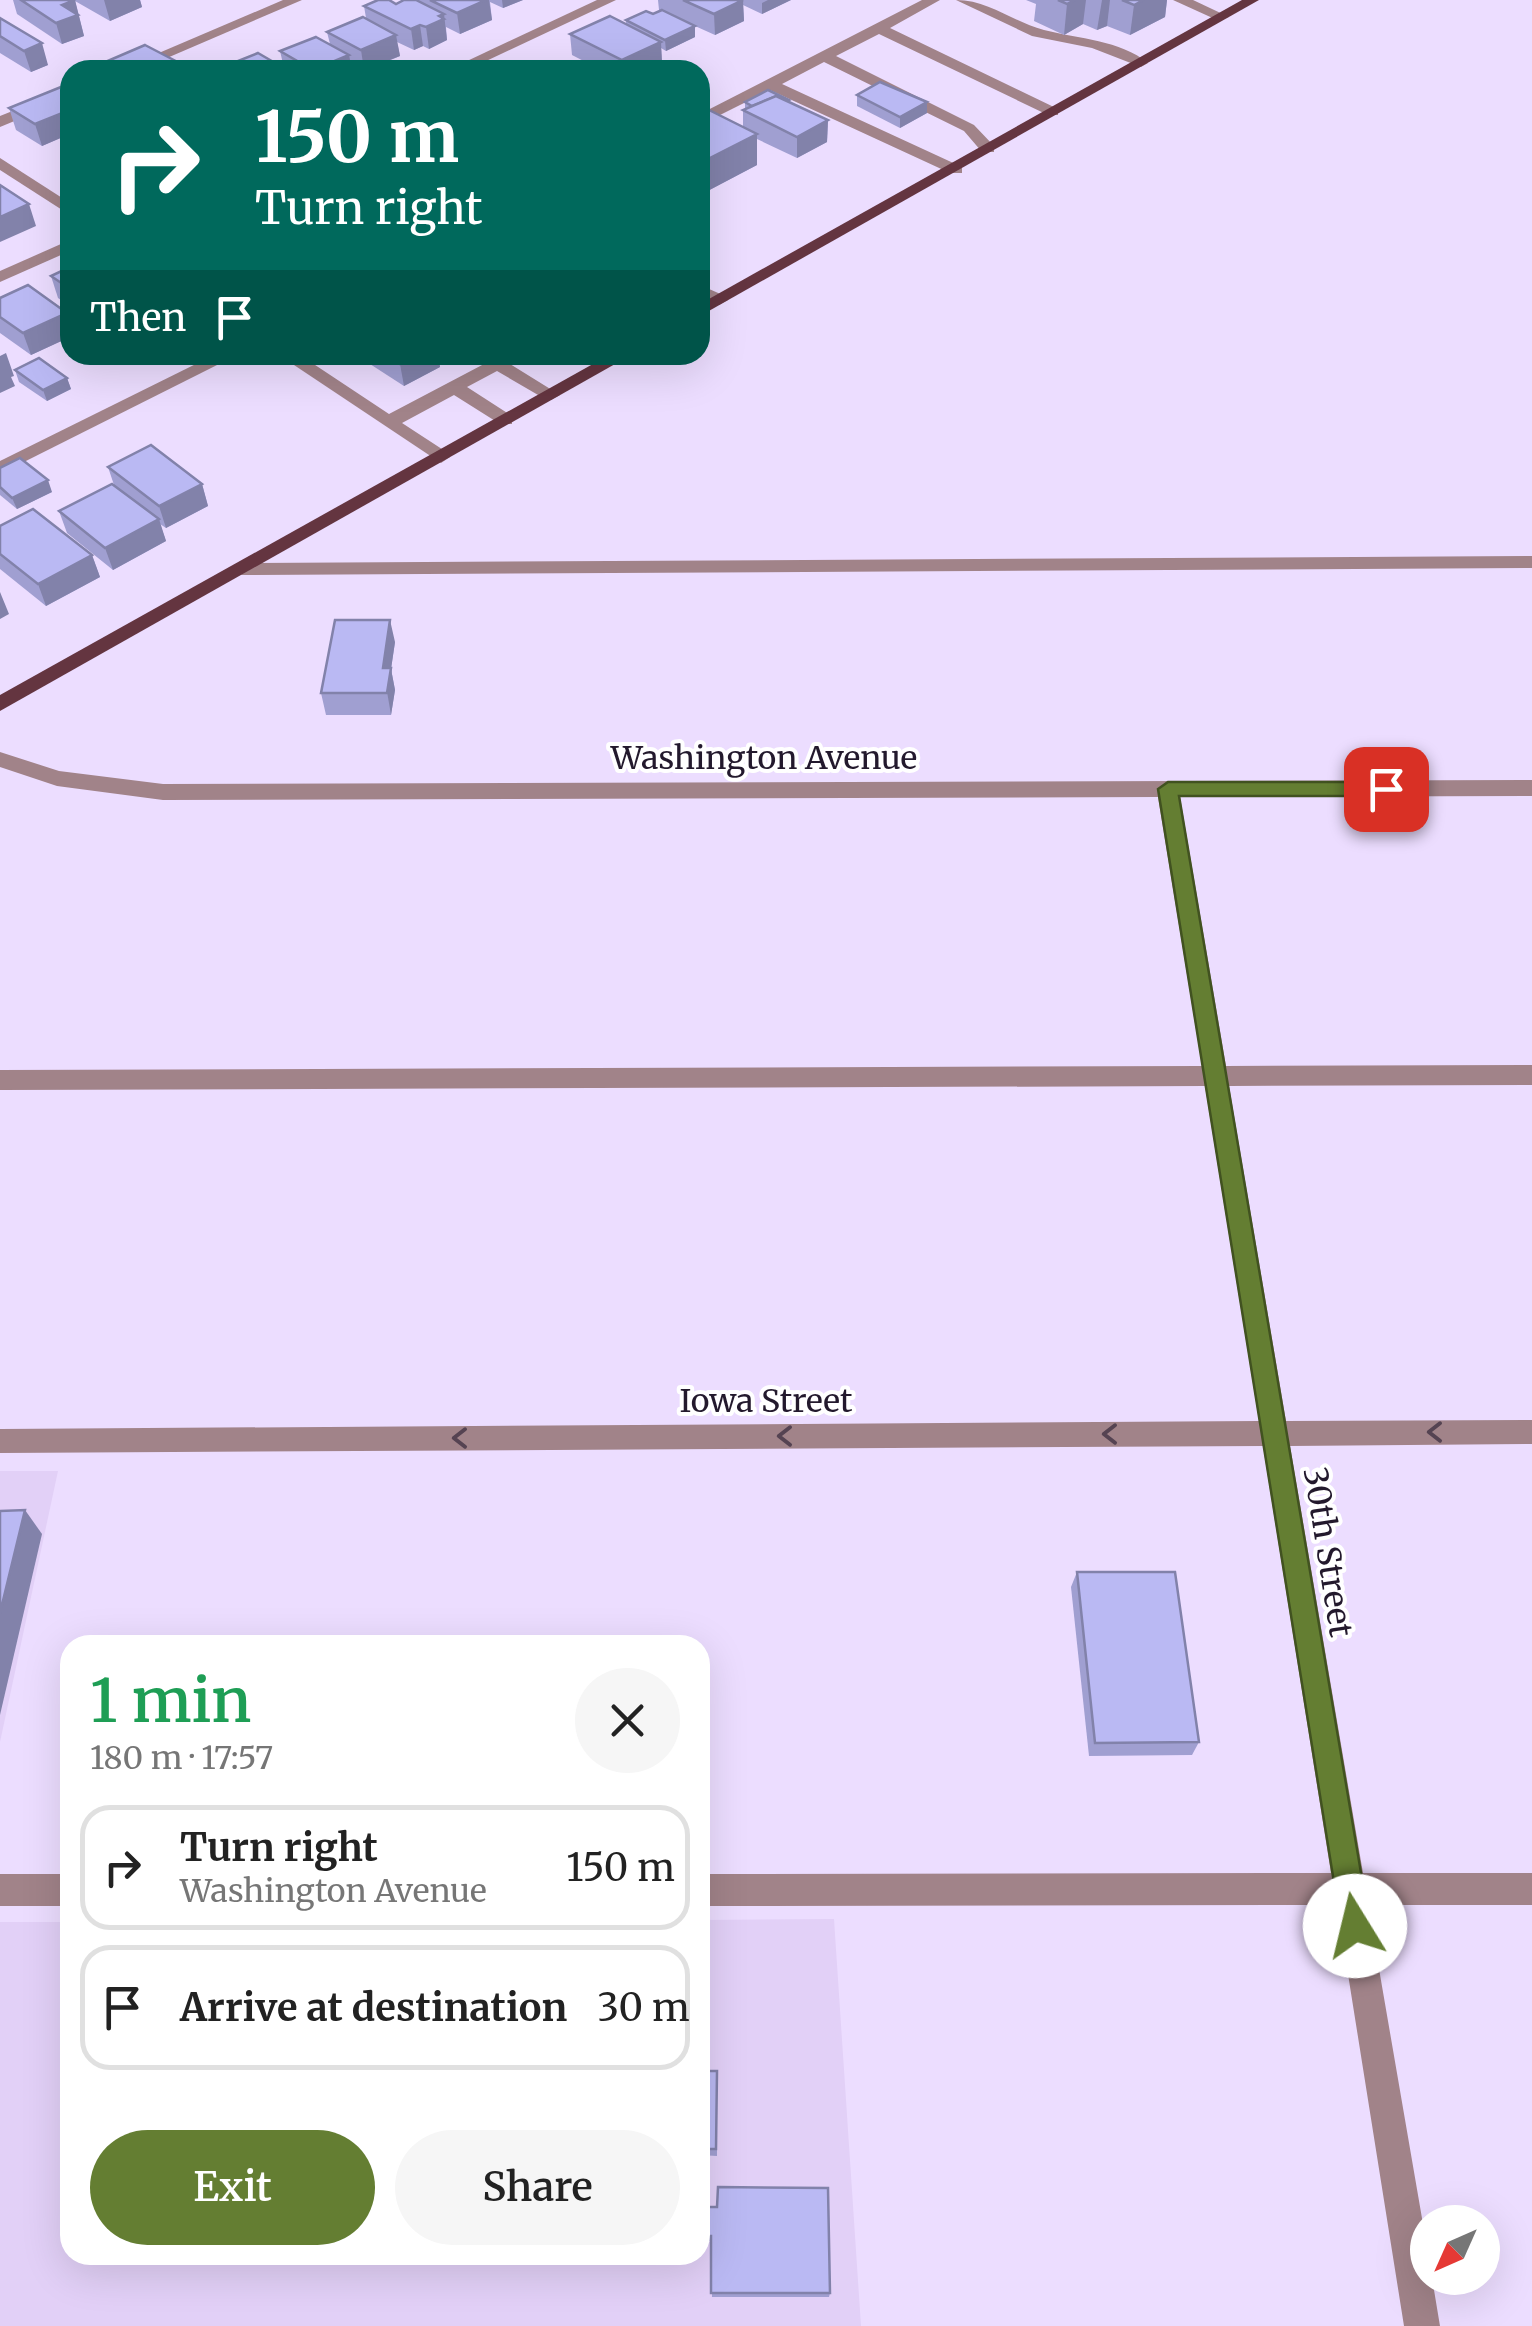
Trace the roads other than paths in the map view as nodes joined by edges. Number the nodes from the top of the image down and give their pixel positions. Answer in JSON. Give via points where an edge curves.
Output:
{"nodes":[{"id":1,"x":295,"y":0,"type":"edge"},
{"id":2,"x":608,"y":0,"type":"edge"},
{"id":3,"x":933,"y":0,"type":"edge"},
{"id":4,"x":964,"y":0,"type":"edge"},
{"id":5,"x":1180,"y":0,"type":"edge"},
{"id":6,"x":1252,"y":0,"type":"edge"},
{"id":7,"x":1222,"y":17,"type":"junction"},
{"id":8,"x":878,"y":28,"type":"junction"},
{"id":9,"x":824,"y":56,"type":"junction"},
{"id":10,"x":150,"y":60,"type":"edge"},
{"id":11,"x":477,"y":60,"type":"edge"},
{"id":12,"x":1141,"y":63,"type":"junction"},
{"id":13,"x":770,"y":84,"type":"junction"},
{"id":14,"x":60,"y":97,"type":"edge"},
{"id":15,"x":1053,"y":112,"type":"junction"},
{"id":16,"x":710,"y":115,"type":"edge"},
{"id":17,"x":0,"y":122,"type":"edge"},
{"id":18,"x":988,"y":149,"type":"junction"},
{"id":19,"x":0,"y":164,"type":"edge"},
{"id":20,"x":956,"y":170,"type":"junction"},
{"id":21,"x":60,"y":203,"type":"edge"},
{"id":22,"x":60,"y":250,"type":"edge"},
{"id":23,"x":0,"y":277,"type":"edge"},
{"id":24,"x":710,"y":295,"type":"edge"},
{"id":25,"x":719,"y":300,"type":"junction"},
{"id":26,"x":710,"y":305,"type":"edge"},
{"id":27,"x":208,"y":365,"type":"edge"},
{"id":28,"x":303,"y":365,"type":"edge"},
{"id":29,"x":488,"y":365,"type":"edge"},
{"id":30,"x":508,"y":365,"type":"edge"},
{"id":31,"x":604,"y":365,"type":"edge"},
{"id":32,"x":454,"y":388,"type":"junction"},
{"id":33,"x":550,"y":395,"type":"junction"},
{"id":34,"x":506,"y":420,"type":"junction"},
{"id":35,"x":389,"y":422,"type":"junction"},
{"id":36,"x":441,"y":456,"type":"junction"},
{"id":37,"x":0,"y":468,"type":"edge"},
{"id":38,"x":1532,"y":562,"type":"edge"},
{"id":39,"x":242,"y":568,"type":"junction"},
{"id":40,"x":0,"y":704,"type":"edge"},
{"id":41,"x":0,"y":760,"type":"edge"},
{"id":42,"x":1532,"y":788,"type":"edge"},
{"id":43,"x":1168,"y":789,"type":"junction"},
{"id":44,"x":1532,"y":1075,"type":"edge"},
{"id":45,"x":1215,"y":1078,"type":"junction"},
{"id":46,"x":0,"y":1080,"type":"edge"},
{"id":47,"x":1532,"y":1432,"type":"edge"},
{"id":48,"x":1273,"y":1433,"type":"junction"},
{"id":49,"x":0,"y":1441,"type":"edge"},
{"id":50,"x":0,"y":1890,"type":"edge"},
{"id":51,"x":60,"y":1890,"type":"edge"},
{"id":52,"x":710,"y":1890,"type":"edge"},
{"id":53,"x":1349,"y":1890,"type":"junction"},
{"id":54,"x":1532,"y":1890,"type":"edge"},
{"id":55,"x":1422,"y":2326,"type":"edge"}],
"edges":[{"from":1,"to":10,"type":"street"},
{"from":2,"to":11,"type":"street"},
{"from":3,"to":8,"type":"street"},
{"from":4,"to":12,"type":"street","via":[[1037,33],[1096,44]]},
{"from":5,"to":7,"type":"street"},
{"from":6,"to":7,"type":"main road"},
{"from":7,"to":12,"type":"main road"},
{"from":8,"to":9,"type":"street"},
{"from":8,"to":15,"type":"street"},
{"from":9,"to":13,"type":"street"},
{"from":9,"to":18,"type":"street","via":[[969,128]]},
{"from":12,"to":15,"type":"main road"},
{"from":13,"to":16,"type":"street"},
{"from":13,"to":20,"type":"street"},
{"from":14,"to":17,"type":"street"},
{"from":15,"to":18,"type":"main road"},
{"from":18,"to":20,"type":"main road"},
{"from":19,"to":21,"type":"street"},
{"from":20,"to":25,"type":"main road"},
{"from":22,"to":23,"type":"street"},
{"from":24,"to":25,"type":"street"},
{"from":25,"to":26,"type":"main road"},
{"from":27,"to":37,"type":"street"},
{"from":28,"to":35,"type":"street"},
{"from":29,"to":32,"type":"street"},
{"from":30,"to":33,"type":"street"},
{"from":31,"to":33,"type":"main road"},
{"from":32,"to":34,"type":"street"},
{"from":32,"to":35,"type":"street"},
{"from":33,"to":34,"type":"main road"},
{"from":34,"to":36,"type":"main road"},
{"from":35,"to":36,"type":"street"},
{"from":36,"to":39,"type":"main road"},
{"from":38,"to":39,"type":"street"},
{"from":39,"to":40,"type":"main road"},
{"from":41,"to":43,"type":"street","name":"Washington Avenue","via":[[58,778],[163,792]]},
{"from":42,"to":43,"type":"street","name":"Washington Avenue"},
{"from":43,"to":45,"type":"street","name":"30th Street"},
{"from":44,"to":45,"type":"street"},
{"from":45,"to":46,"type":"street"},
{"from":45,"to":48,"type":"street","name":"30th Street"},
{"from":47,"to":48,"type":"street","name":"Iowa Street","one_way":true},
{"from":48,"to":49,"type":"street","name":"Iowa Street","one_way":true},
{"from":48,"to":53,"type":"street","name":"30th Street"},
{"from":50,"to":51,"type":"street"},
{"from":52,"to":53,"type":"street"},
{"from":53,"to":54,"type":"street"},
{"from":53,"to":55,"type":"street","name":"30th Street"}]}
